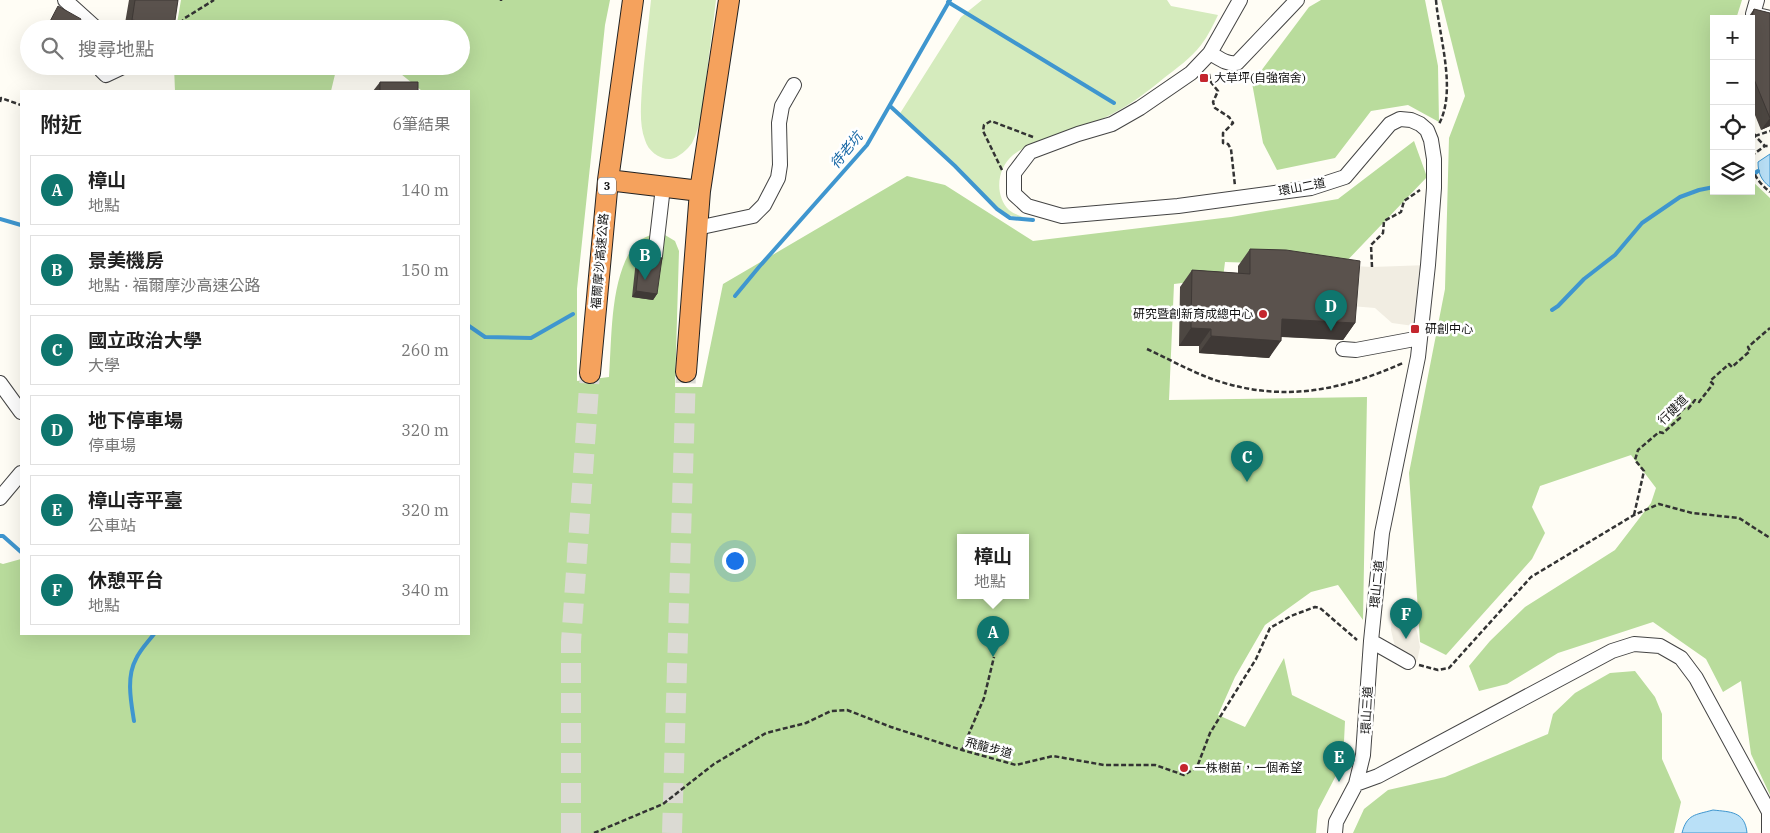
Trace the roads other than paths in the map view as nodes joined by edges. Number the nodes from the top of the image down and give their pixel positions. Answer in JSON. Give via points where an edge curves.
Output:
{"nodes":[{"id":1,"x":65,"y":0,"type":"edge"},
{"id":2,"x":633,"y":0,"type":"edge"},
{"id":3,"x":729,"y":0,"type":"edge"},
{"id":4,"x":1240,"y":0,"type":"edge"},
{"id":5,"x":1297,"y":0,"type":"edge"},
{"id":6,"x":1757,"y":0,"type":"edge"},
{"id":7,"x":1770,"y":18,"type":"edge"},
{"id":8,"x":87,"y":20,"type":"edge"},
{"id":9,"x":1210,"y":53,"type":"junction"},
{"id":10,"x":794,"y":84,"type":"dead end"},
{"id":11,"x":608,"y":180,"type":"junction"},
{"id":12,"x":663,"y":187,"type":"junction"},
{"id":13,"x":700,"y":191,"type":"junction"},
{"id":14,"x":698,"y":228,"type":"junction"},
{"id":15,"x":655,"y":256,"type":"edge"},
{"id":16,"x":1420,"y":338,"type":"junction"},
{"id":17,"x":1343,"y":349,"type":"dead end"},
{"id":18,"x":686,"y":372,"type":"tunnel mouth"},
{"id":19,"x":590,"y":373,"type":"tunnel mouth"},
{"id":20,"x":0,"y":383,"type":"edge"},
{"id":21,"x":20,"y":411,"type":"edge"},
{"id":22,"x":20,"y":474,"type":"edge"},
{"id":23,"x":0,"y":498,"type":"edge"},
{"id":24,"x":1371,"y":641,"type":"junction"},
{"id":25,"x":1408,"y":662,"type":"road end"},
{"id":26,"x":1356,"y":784,"type":"junction"},
{"id":27,"x":1334,"y":833,"type":"edge"},
{"id":28,"x":1769,"y":833,"type":"edge"}],
"edges":[{"from":1,"to":8,"type":"lane"},
{"from":2,"to":11,"type":"highway","name":"福爾摩沙高速公路","number":"3"},
{"from":3,"to":13,"type":"highway"},
{"from":4,"to":9,"type":"lane"},
{"from":5,"to":9,"type":"lane","via":[[1238,63],[1226,62]]},
{"from":6,"to":7,"type":"lane","via":[[1753,14]]},
{"from":9,"to":16,"type":"lane","name":"環山二道","via":[[1191,73],[1112,124],[1030,152],[1014,173],[1014,194],[1027,206],[1062,216],[1178,206],[1311,188],[1345,177],[1390,124],[1400,119],[1411,120],[1427,130],[1434,159]]},
{"from":10,"to":14,"type":"lane","via":[[782,106],[779,123],[778,178],[764,205],[753,216]]},
{"from":11,"to":12,"type":"highway"},
{"from":11,"to":19,"type":"highway","name":"福爾摩沙高速公路","number":"3"},
{"from":12,"to":13,"type":"highway"},
{"from":12,"to":15,"type":"lane"},
{"from":13,"to":14,"type":"highway"},
{"from":14,"to":18,"type":"highway"},
{"from":16,"to":17,"type":"lane","via":[[1356,350]]},
{"from":16,"to":24,"type":"lane","name":"環山二道","via":[[1382,533]]},
{"from":20,"to":21,"type":"lane"},
{"from":22,"to":23,"type":"lane"},
{"from":24,"to":25,"type":"lane"},
{"from":24,"to":26,"type":"lane","name":"環山三道","via":[[1366,727]]},
{"from":26,"to":27,"type":"lane","name":"環山三道","via":[[1336,822]]},
{"from":26,"to":28,"type":"lane","via":[[1378,776],[1612,651],[1634,644],[1660,646],[1681,658],[1696,678],[1769,812]]}]}
